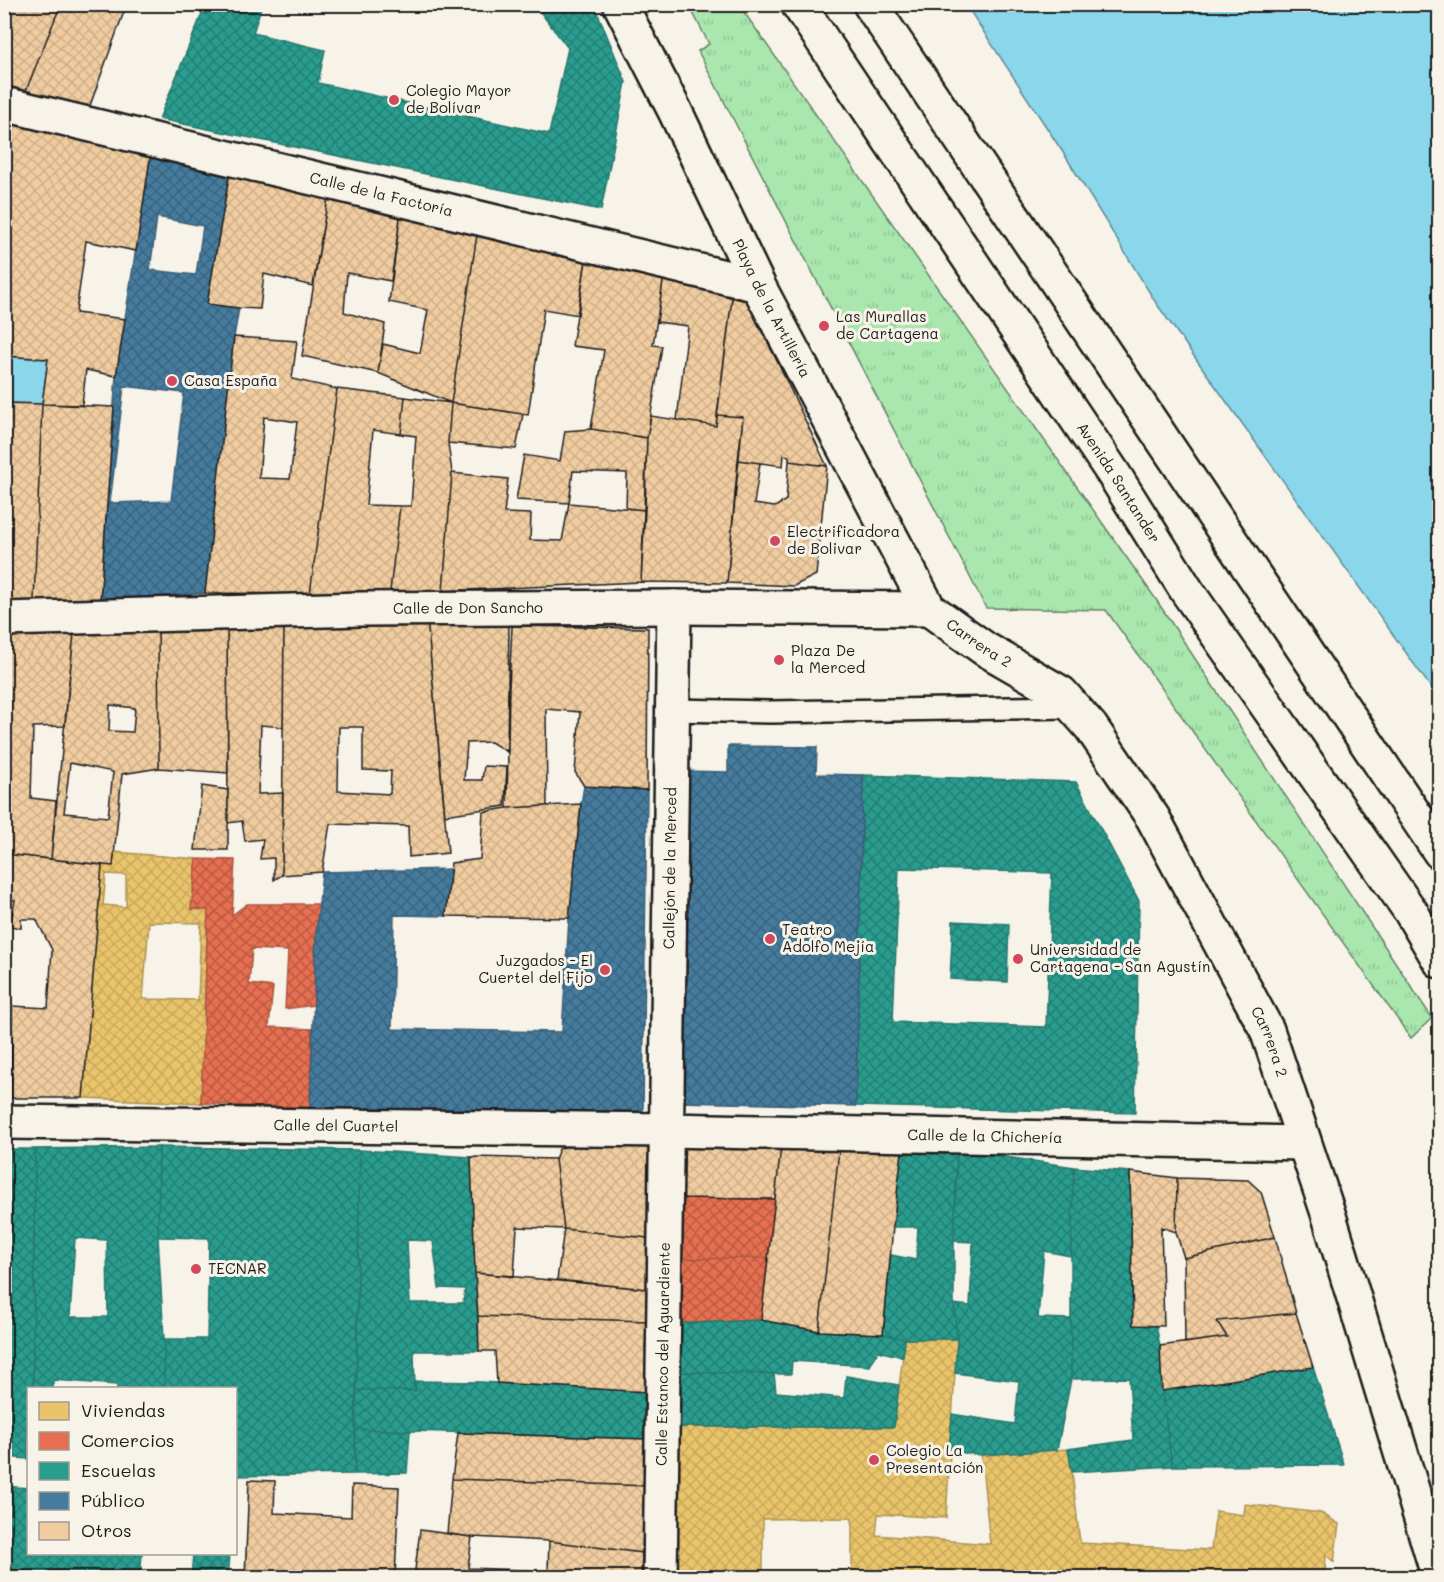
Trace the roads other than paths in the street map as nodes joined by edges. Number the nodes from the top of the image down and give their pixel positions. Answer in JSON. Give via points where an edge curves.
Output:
{"nodes":[{"id":1,"x":620,"y":4,"type":"edge"},
{"id":2,"x":798,"y":4,"type":"edge"},
{"id":3,"x":870,"y":4,"type":"edge"},
{"id":4,"x":4,"y":104,"type":"edge"},
{"id":5,"x":758,"y":285,"type":"junction"},
{"id":6,"x":674,"y":608,"type":"junction"},
{"id":7,"x":929,"y":609,"type":"junction"},
{"id":8,"x":4,"y":619,"type":"edge"},
{"id":9,"x":1073,"y":707,"type":"junction"},
{"id":10,"x":672,"y":710,"type":"junction"},
{"id":11,"x":1440,"y":852,"type":"edge"},
{"id":12,"x":1440,"y":961,"type":"edge"},
{"id":13,"x":4,"y":1122,"type":"edge"},
{"id":14,"x":666,"y":1130,"type":"junction"},
{"id":15,"x":1304,"y":1143,"type":"junction"},
{"id":16,"x":660,"y":1578,"type":"edge"},
{"id":17,"x":1439,"y":1578,"type":"edge"}],
"edges":[{"from":1,"to":5,"type":"street","name":"Playa de la Artillería"},
{"from":2,"to":12,"type":"street","name":"Avenida Santander","via":[[1113,473],[1187,591],[1411,912]]},
{"from":3,"to":11,"type":"street"},
{"from":4,"to":5,"type":"street","name":"Calle de la Factoría"},
{"from":5,"to":7,"type":"street","name":"Playa de la Artillería"},
{"from":6,"to":7,"type":"street","name":"Calle de Don Sancho"},
{"from":6,"to":8,"type":"street","name":"Calle de Don Sancho","via":[[361,609]]},
{"from":6,"to":10,"type":"street","name":"Callejón de la Merced"},
{"from":7,"to":9,"type":"street","name":"Carrera 2","via":[[985,650],[1061,693]]},
{"from":9,"to":10,"type":"lane"},
{"from":9,"to":15,"type":"street","name":"Carrera 2","via":[[1154,818],[1267,1030]]},
{"from":10,"to":14,"type":"street","name":"Callejón de la Merced"},
{"from":13,"to":14,"type":"street","name":"Calle del Cuartel"},
{"from":14,"to":15,"type":"street","name":"Calle de la Chichería"},
{"from":14,"to":16,"type":"street","name":"Calle Estanco del Aguardiente"},
{"from":15,"to":17,"type":"street","name":"Carrera 2"}]}
